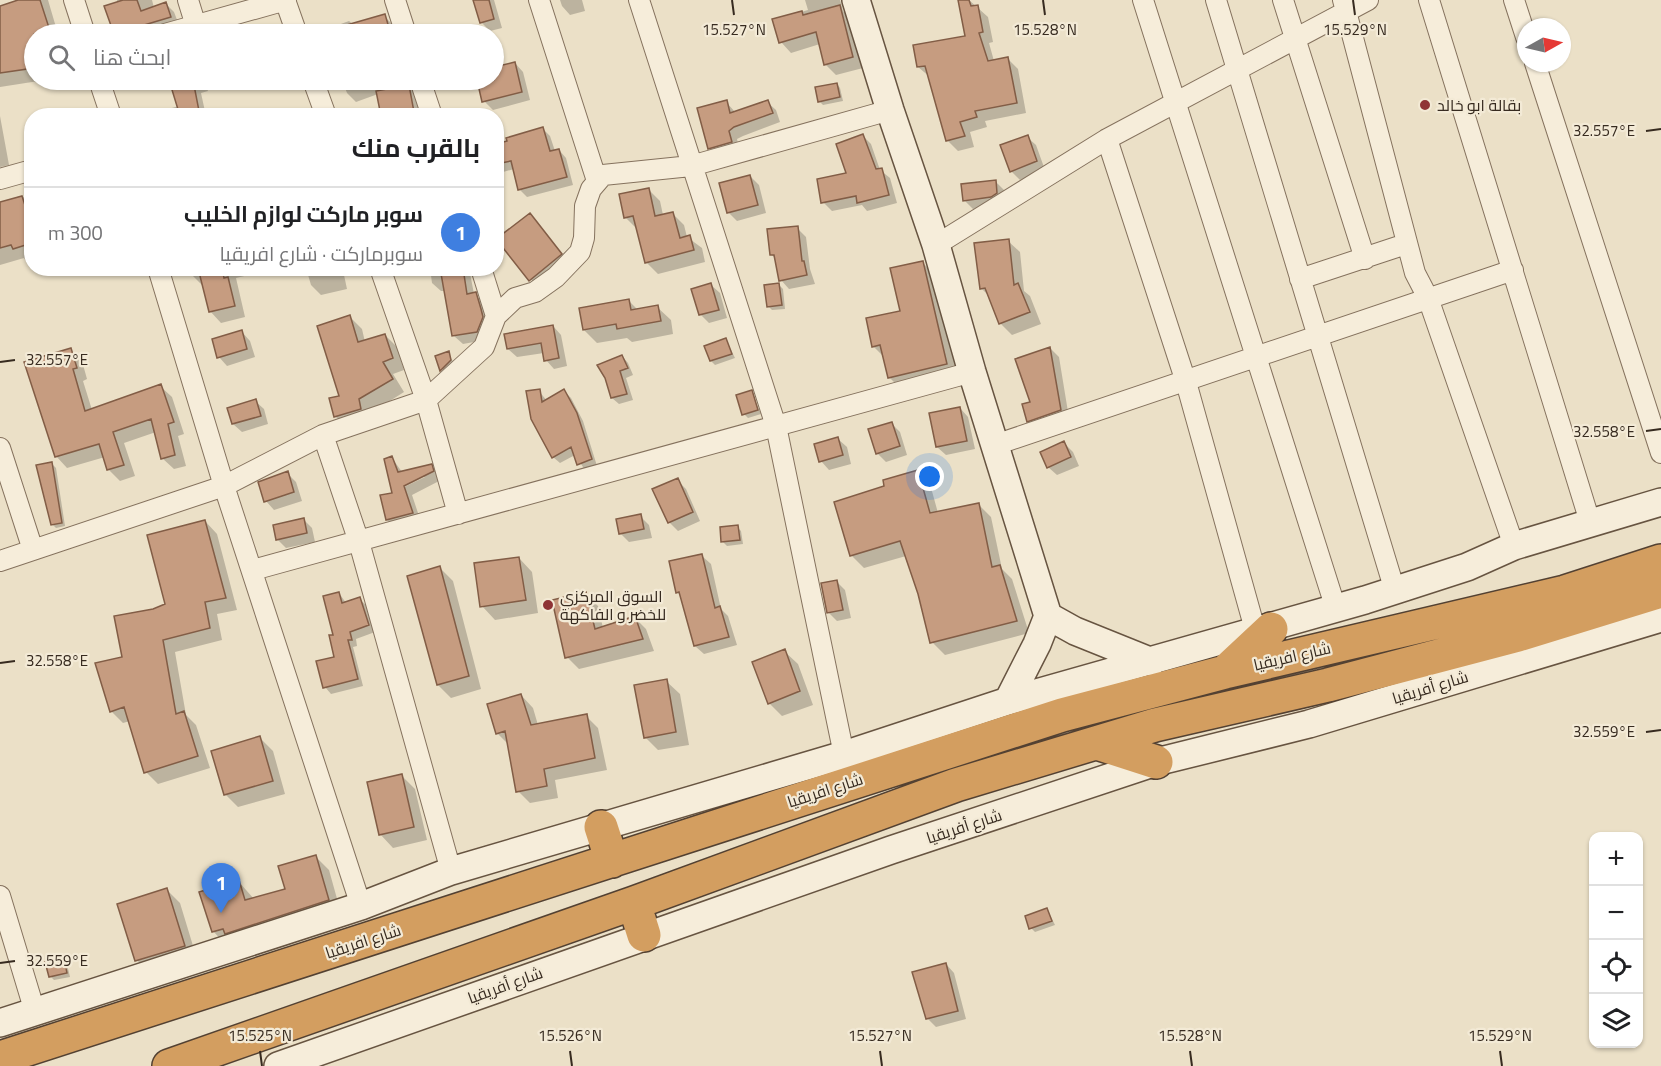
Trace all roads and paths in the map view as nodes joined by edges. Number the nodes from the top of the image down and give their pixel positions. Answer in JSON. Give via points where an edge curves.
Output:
{"nodes":[{"id":1,"x":74,"y":0,"type":"edge"},
{"id":2,"x":188,"y":0,"type":"edge"},
{"id":3,"x":285,"y":0,"type":"edge"},
{"id":4,"x":394,"y":0,"type":"edge"},
{"id":5,"x":539,"y":0,"type":"edge"},
{"id":6,"x":639,"y":0,"type":"edge"},
{"id":7,"x":856,"y":0,"type":"edge"},
{"id":8,"x":1143,"y":0,"type":"edge"},
{"id":9,"x":1216,"y":0,"type":"edge"},
{"id":10,"x":1283,"y":0,"type":"edge"},
{"id":11,"x":1368,"y":0,"type":"edge"},
{"id":12,"x":1429,"y":0,"type":"edge"},
{"id":13,"x":1514,"y":0,"type":"edge"},
{"id":14,"x":1344,"y":6,"type":"edge"},
{"id":15,"x":1520,"y":18,"type":"edge"},
{"id":16,"x":82,"y":24,"type":"edge"},
{"id":17,"x":195,"y":24,"type":"edge"},
{"id":18,"x":203,"y":24,"type":"edge"},
{"id":19,"x":293,"y":24,"type":"edge"},
{"id":20,"x":402,"y":24,"type":"edge"},
{"id":21,"x":1295,"y":39,"type":"junction"},
{"id":22,"x":1237,"y":69,"type":"junction"},
{"id":23,"x":1537,"y":72,"type":"edge"},
{"id":24,"x":102,"y":90,"type":"edge"},
{"id":25,"x":317,"y":90,"type":"edge"},
{"id":26,"x":423,"y":90,"type":"edge"},
{"id":27,"x":1175,"y":102,"type":"junction"},
{"id":28,"x":108,"y":108,"type":"edge"},
{"id":29,"x":323,"y":108,"type":"edge"},
{"id":30,"x":429,"y":108,"type":"edge"},
{"id":31,"x":890,"y":110,"type":"junction"},
{"id":32,"x":1107,"y":139,"type":"junction"},
{"id":33,"x":691,"y":166,"type":"junction"},
{"id":34,"x":24,"y":172,"type":"edge"},
{"id":35,"x":0,"y":179,"type":"edge"},
{"id":36,"x":597,"y":181,"type":"junction"},
{"id":37,"x":1406,"y":244,"type":"junction"},
{"id":38,"x":936,"y":245,"type":"junction"},
{"id":39,"x":1365,"y":259,"type":"junction"},
{"id":40,"x":1512,"y":270,"type":"junction"},
{"id":41,"x":160,"y":276,"type":"edge"},
{"id":42,"x":383,"y":276,"type":"edge"},
{"id":43,"x":484,"y":276,"type":"edge"},
{"id":44,"x":1300,"y":279,"type":"junction"},
{"id":45,"x":1428,"y":298,"type":"junction"},
{"id":46,"x":496,"y":316,"type":"junction"},
{"id":47,"x":1317,"y":336,"type":"junction"},
{"id":48,"x":1255,"y":357,"type":"junction"},
{"id":49,"x":972,"y":372,"type":"junction"},
{"id":50,"x":1186,"y":382,"type":"junction"},
{"id":51,"x":426,"y":400,"type":"junction"},
{"id":52,"x":776,"y":426,"type":"junction"},
{"id":53,"x":323,"y":435,"type":"junction"},
{"id":54,"x":995,"y":445,"type":"junction"},
{"id":55,"x":0,"y":448,"type":"edge"},
{"id":56,"x":1661,"y":453,"type":"edge"},
{"id":57,"x":224,"y":486,"type":"junction"},
{"id":58,"x":1661,"y":502,"type":"edge"},
{"id":59,"x":458,"y":514,"type":"junction"},
{"id":60,"x":1590,"y":522,"type":"junction"},
{"id":61,"x":359,"y":542,"type":"junction"},
{"id":62,"x":1514,"y":546,"type":"junction"},
{"id":63,"x":33,"y":550,"type":"junction"},
{"id":64,"x":0,"y":561,"type":"edge"},
{"id":65,"x":1661,"y":561,"type":"edge"},
{"id":66,"x":253,"y":570,"type":"junction"},
{"id":67,"x":1395,"y":591,"type":"junction"},
{"id":68,"x":1661,"y":591,"type":"edge"},
{"id":69,"x":1336,"y":609,"type":"junction"},
{"id":70,"x":1047,"y":616,"type":"junction"},
{"id":71,"x":1661,"y":618,"type":"edge"},
{"id":72,"x":1263,"y":631,"type":"junction"},
{"id":73,"x":1152,"y":662,"type":"junction"},
{"id":74,"x":1225,"y":672,"type":"junction"},
{"id":75,"x":1008,"y":701,"type":"junction"},
{"id":76,"x":1097,"y":743,"type":"junction"},
{"id":77,"x":844,"y":755,"type":"junction"},
{"id":78,"x":1156,"y":762,"type":"junction"},
{"id":79,"x":601,"y":827,"type":"junction"},
{"id":80,"x":612,"y":861,"type":"junction"},
{"id":81,"x":451,"y":871,"type":"junction"},
{"id":82,"x":0,"y":896,"type":"edge"},
{"id":83,"x":634,"y":903,"type":"junction"},
{"id":84,"x":361,"y":906,"type":"junction"},
{"id":85,"x":644,"y":935,"type":"junction"},
{"id":86,"x":35,"y":1012,"type":"junction"},
{"id":87,"x":0,"y":1023,"type":"edge"},
{"id":88,"x":1,"y":1059,"type":"edge"},
{"id":89,"x":169,"y":1066,"type":"edge"},
{"id":90,"x":278,"y":1066,"type":"edge"}],
"edges":[{"from":1,"to":16,"type":"street"},
{"from":2,"to":17,"type":"street"},
{"from":3,"to":18,"type":"street"},
{"from":3,"to":19,"type":"street"},
{"from":4,"to":20,"type":"street"},
{"from":5,"to":36,"type":"street"},
{"from":6,"to":33,"type":"street"},
{"from":7,"to":31,"type":"street"},
{"from":8,"to":27,"type":"street"},
{"from":9,"to":22,"type":"street"},
{"from":10,"to":21,"type":"street"},
{"from":11,"to":14,"type":"street"},
{"from":12,"to":40,"type":"street"},
{"from":13,"to":15,"type":"street"},
{"from":14,"to":21,"type":"street"},
{"from":14,"to":37,"type":"street"},
{"from":21,"to":22,"type":"street"},
{"from":21,"to":39,"type":"street"},
{"from":22,"to":27,"type":"street"},
{"from":22,"to":44,"type":"street"},
{"from":23,"to":56,"type":"street"},
{"from":24,"to":28,"type":"street"},
{"from":25,"to":29,"type":"street"},
{"from":26,"to":30,"type":"street"},
{"from":27,"to":32,"type":"street"},
{"from":27,"to":48,"type":"street"},
{"from":31,"to":33,"type":"street"},
{"from":31,"to":38,"type":"street"},
{"from":32,"to":38,"type":"street"},
{"from":32,"to":50,"type":"street"},
{"from":33,"to":36,"type":"street","via":[[603,175]]},
{"from":33,"to":52,"type":"street"},
{"from":34,"to":35,"type":"street"},
{"from":36,"to":46,"type":"street","via":[[585,206],[580,252],[556,277],[535,292],[515,298]]},
{"from":37,"to":39,"type":"street"},
{"from":37,"to":45,"type":"street"},
{"from":38,"to":49,"type":"street"},
{"from":39,"to":44,"type":"street"},
{"from":40,"to":45,"type":"street"},
{"from":40,"to":60,"type":"street"},
{"from":41,"to":57,"type":"street"},
{"from":42,"to":51,"type":"street"},
{"from":43,"to":46,"type":"street"},
{"from":44,"to":47,"type":"street"},
{"from":45,"to":47,"type":"street"},
{"from":45,"to":62,"type":"street"},
{"from":46,"to":51,"type":"street","via":[[484,347]]},
{"from":47,"to":48,"type":"street"},
{"from":47,"to":67,"type":"street"},
{"from":48,"to":50,"type":"street"},
{"from":48,"to":69,"type":"street"},
{"from":49,"to":52,"type":"street"},
{"from":49,"to":54,"type":"street"},
{"from":50,"to":54,"type":"street"},
{"from":50,"to":72,"type":"street"},
{"from":51,"to":53,"type":"street"},
{"from":51,"to":59,"type":"street"},
{"from":52,"to":59,"type":"street"},
{"from":52,"to":77,"type":"street"},
{"from":53,"to":57,"type":"street"},
{"from":53,"to":61,"type":"street"},
{"from":54,"to":70,"type":"street"},
{"from":55,"to":63,"type":"street"},
{"from":57,"to":63,"type":"street"},
{"from":57,"to":66,"type":"street"},
{"from":58,"to":60,"type":"street"},
{"from":59,"to":61,"type":"street"},
{"from":60,"to":62,"type":"street"},
{"from":61,"to":66,"type":"street"},
{"from":61,"to":81,"type":"street"},
{"from":62,"to":67,"type":"street","name":"شارع افريقيا","via":[[1467,567]]},
{"from":63,"to":64,"type":"street"},
{"from":65,"to":74,"type":"highway","name":"شارع افريقيا","via":[[1565,592]]},
{"from":66,"to":84,"type":"street"},
{"from":67,"to":69,"type":"street","name":"شارع افريقيا"},
{"from":68,"to":76,"type":"highway","via":[[1518,635]]},
{"from":69,"to":72,"type":"street","name":"شارع افريقيا"},
{"from":70,"to":73,"type":"street"},
{"from":70,"to":75,"type":"street","via":[[1038,644]]},
{"from":71,"to":78,"type":"street","name":"شارع أفريقيا","via":[[1309,724]]},
{"from":72,"to":73,"type":"street","name":"شارع افريقيا"},
{"from":72,"to":74,"type":"highway"},
{"from":73,"to":75,"type":"street","name":"شارع افريقيا"},
{"from":74,"to":80,"type":"highway","name":"شارع افريقيا","via":[[1062,715]]},
{"from":75,"to":77,"type":"street","name":"شارع افريقيا"},
{"from":76,"to":78,"type":"highway"},
{"from":76,"to":83,"type":"highway","via":[[956,785]]},
{"from":77,"to":79,"type":"street","name":"شارع افريقيا"},
{"from":78,"to":85,"type":"street","name":"شارع أفريقيا"},
{"from":79,"to":80,"type":"highway"},
{"from":79,"to":81,"type":"street","name":"شارع افريقيا"},
{"from":80,"to":88,"type":"highway","name":"شارع افريقيا"},
{"from":81,"to":84,"type":"street","name":"شارع افريقيا"},
{"from":82,"to":86,"type":"street"},
{"from":83,"to":85,"type":"highway"},
{"from":83,"to":89,"type":"highway"},
{"from":84,"to":86,"type":"street","name":"شارع افريقيا"},
{"from":85,"to":90,"type":"street","name":"شارع أفريقيا"},
{"from":86,"to":87,"type":"street","name":"شارع افريقيا"}]}
